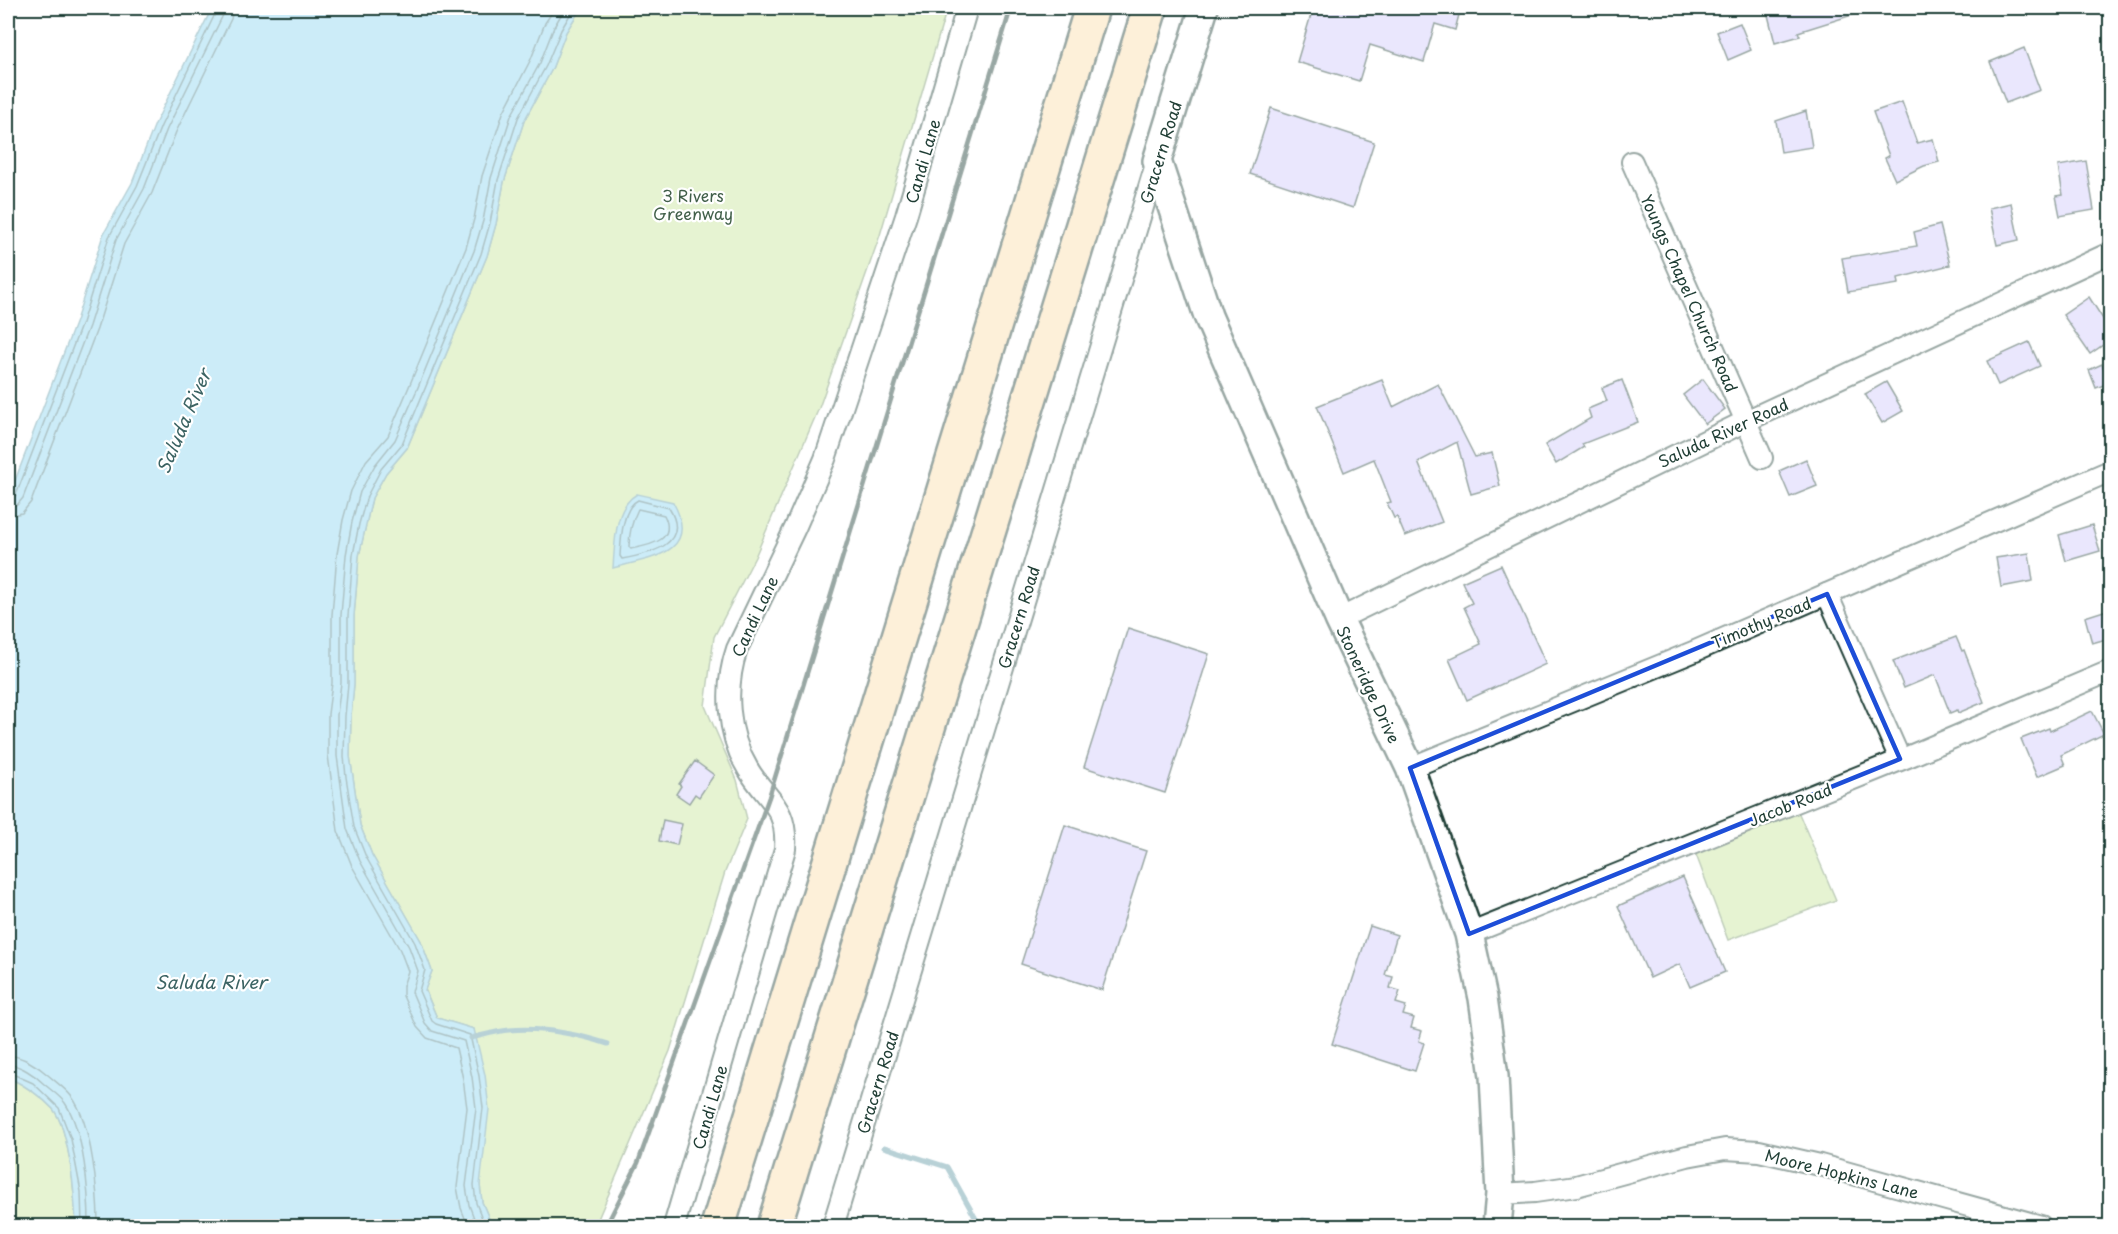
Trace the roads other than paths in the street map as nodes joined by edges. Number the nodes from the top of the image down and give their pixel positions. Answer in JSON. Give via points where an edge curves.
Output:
{"nodes":[{"id":1,"x":967,"y":8,"type":"edge"},
{"id":2,"x":1092,"y":8,"type":"edge"},
{"id":3,"x":1150,"y":8,"type":"edge"},
{"id":4,"x":1204,"y":8,"type":"edge"},
{"id":5,"x":1157,"y":161,"type":"junction"},
{"id":6,"x":1632,"y":162,"type":"dead end"},
{"id":7,"x":2110,"y":253,"type":"edge"},
{"id":8,"x":1746,"y":421,"type":"junction"},
{"id":9,"x":1761,"y":458,"type":"dead end"},
{"id":10,"x":2110,"y":471,"type":"edge"},
{"id":11,"x":1827,"y":594,"type":"junction"},
{"id":12,"x":1339,"y":619,"type":"junction"},
{"id":13,"x":2110,"y":671,"type":"edge"},
{"id":14,"x":1900,"y":759,"type":"junction"},
{"id":15,"x":1410,"y":768,"type":"junction"},
{"id":16,"x":1469,"y":934,"type":"junction"},
{"id":17,"x":1500,"y":1194,"type":"junction"},
{"id":18,"x":674,"y":1227,"type":"edge"},
{"id":19,"x":718,"y":1227,"type":"edge"},
{"id":20,"x":774,"y":1227,"type":"edge"},
{"id":21,"x":833,"y":1227,"type":"edge"},
{"id":22,"x":1497,"y":1227,"type":"edge"},
{"id":23,"x":2041,"y":1227,"type":"edge"}],
"edges":[{"from":1,"to":18,"type":"street","name":"Candi Lane","via":[[906,216],[825,459],[732,664],[730,706],[740,750],[749,771],[779,810],[785,826],[785,849]]},
{"from":2,"to":19,"type":"highway"},
{"from":3,"to":20,"type":"highway"},
{"from":4,"to":5,"type":"street","name":"Gracern Road"},
{"from":5,"to":12,"type":"street","name":"Stoneridge Drive","via":[[1208,316]]},
{"from":5,"to":21,"type":"street","name":"Gracern Road"},
{"from":6,"to":8,"type":"street","name":"Youngs Chapel Church Road"},
{"from":7,"to":8,"type":"street","name":"Saluda River Road"},
{"from":8,"to":9,"type":"street","name":"Youngs Chapel Church Road"},
{"from":8,"to":12,"type":"street","name":"Saluda River Road"},
{"from":10,"to":11,"type":"street","name":"Timothy Road"},
{"from":11,"to":14,"type":"street"},
{"from":11,"to":15,"type":"street","name":"Timothy Road"},
{"from":12,"to":15,"type":"street","name":"Stoneridge Drive"},
{"from":13,"to":14,"type":"street","name":"Jacob Road"},
{"from":14,"to":16,"type":"street","name":"Jacob Road"},
{"from":15,"to":16,"type":"street","name":"Stoneridge Drive"},
{"from":16,"to":17,"type":"street","name":"Stoneridge Drive","via":[[1494,1076]]},
{"from":17,"to":22,"type":"street","name":"Stoneridge Drive"},
{"from":17,"to":23,"type":"street","name":"Moore Hopkins Lane","via":[[1576,1186],[1687,1155],[1725,1149],[1759,1151]]}]}
